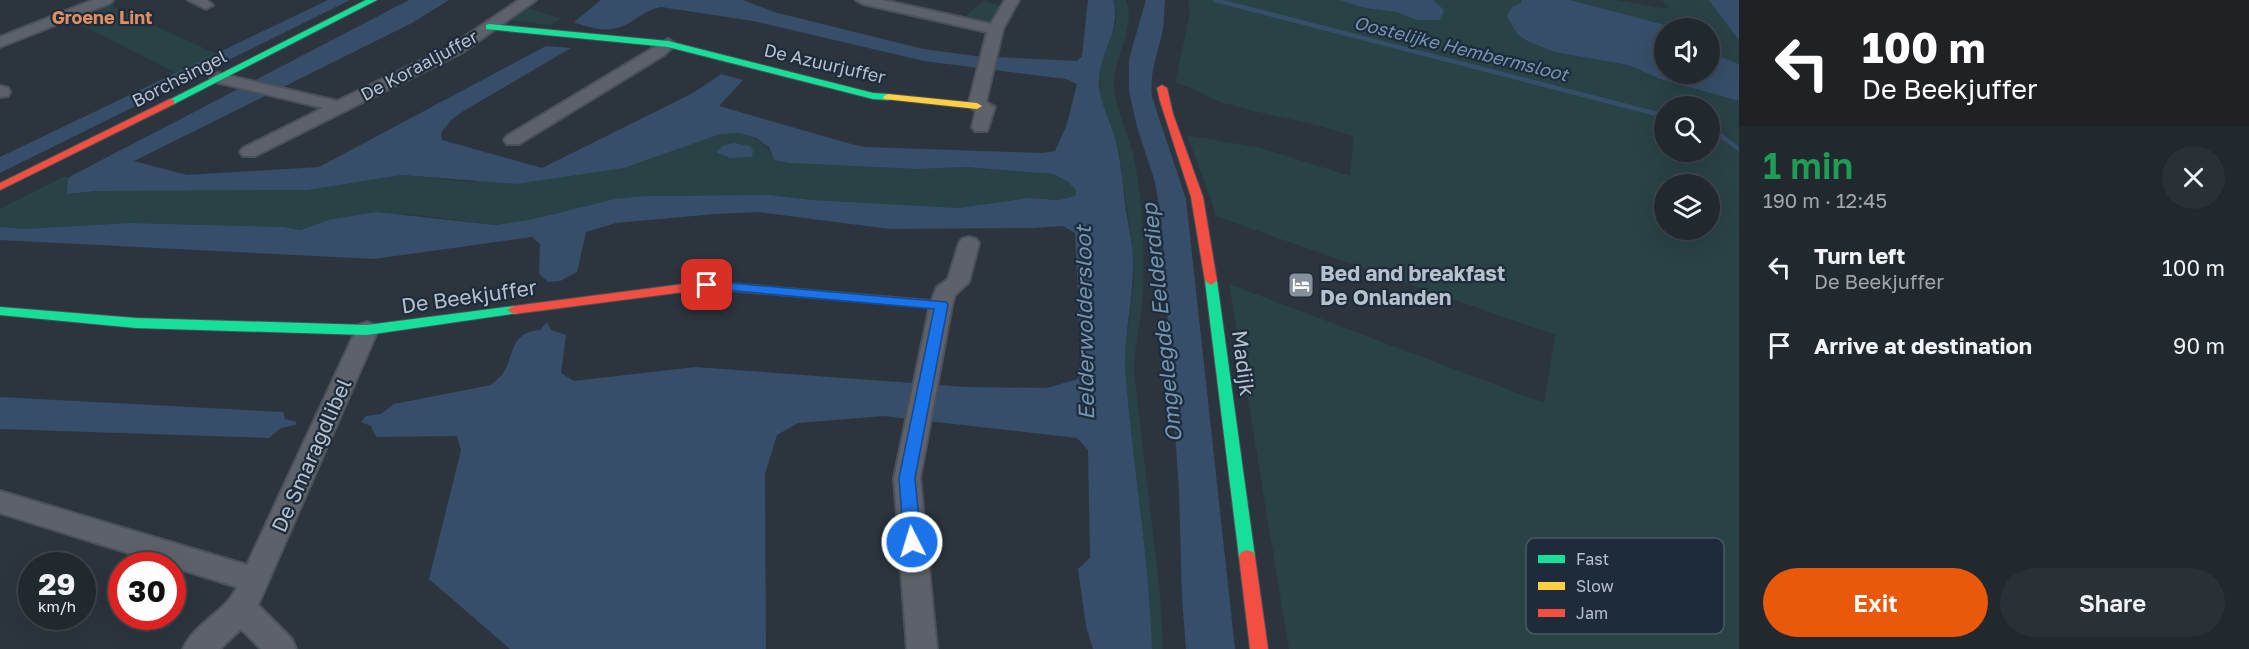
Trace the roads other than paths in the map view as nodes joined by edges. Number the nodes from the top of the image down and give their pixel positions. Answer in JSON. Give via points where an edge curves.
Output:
{"nodes":[{"id":1,"x":106,"y":0,"type":"edge"},
{"id":2,"x":373,"y":0,"type":"edge"},
{"id":3,"x":529,"y":0,"type":"edge"},
{"id":4,"x":1012,"y":0,"type":"edge"},
{"id":5,"x":873,"y":1,"type":"edge"},
{"id":6,"x":0,"y":27,"type":"edge"},
{"id":7,"x":489,"y":27,"type":"junction"},
{"id":8,"x":995,"y":29,"type":"junction"},
{"id":9,"x":21,"y":34,"type":"junction"},
{"id":10,"x":0,"y":42,"type":"edge"},
{"id":11,"x":668,"y":44,"type":"junction"},
{"id":12,"x":218,"y":78,"type":"junction"},
{"id":13,"x":1162,"y":88,"type":"dead end"},
{"id":14,"x":977,"y":106,"type":"junction"},
{"id":15,"x":339,"y":107,"type":"junction"},
{"id":16,"x":981,"y":127,"type":"dead end"},
{"id":17,"x":513,"y":140,"type":"dead end"},
{"id":18,"x":249,"y":152,"type":"dead end"},
{"id":19,"x":0,"y":187,"type":"edge"},
{"id":20,"x":969,"y":243,"type":"dead end"},
{"id":21,"x":941,"y":305,"type":"junction"},
{"id":22,"x":0,"y":311,"type":"edge"},
{"id":23,"x":367,"y":330,"type":"junction"},
{"id":24,"x":0,"y":502,"type":"edge"},
{"id":25,"x":255,"y":580,"type":"junction"},
{"id":26,"x":242,"y":609,"type":"junction"},
{"id":27,"x":198,"y":649,"type":"edge"},
{"id":28,"x":281,"y":649,"type":"edge"},
{"id":29,"x":921,"y":649,"type":"edge"},
{"id":30,"x":1259,"y":649,"type":"edge"}],
"edges":[{"from":1,"to":9,"type":"street"},
{"from":2,"to":12,"type":"street","name":"Borchsingel"},
{"from":3,"to":7,"type":"street","name":"De Koraaljuffer"},
{"from":4,"to":8,"type":"street"},
{"from":5,"to":8,"type":"street"},
{"from":6,"to":9,"type":"street"},
{"from":7,"to":11,"type":"street","name":"De Azuurjuffer"},
{"from":7,"to":15,"type":"street","name":"De Koraaljuffer","via":[[457,49]]},
{"from":8,"to":14,"type":"street"},
{"from":9,"to":10,"type":"street"},
{"from":11,"to":14,"type":"street","name":"De Azuurjuffer","via":[[873,96]]},
{"from":11,"to":17,"type":"street"},
{"from":12,"to":15,"type":"street","name":"De Koraaljuffer"},
{"from":12,"to":19,"type":"street","name":"Borchsingel"},
{"from":13,"to":30,"type":"street","name":"Madijk","via":[[1166,114],[1202,215]]},
{"from":14,"to":16,"type":"street","via":[[986,107]]},
{"from":15,"to":18,"type":"street","name":"De Koraaljuffer"},
{"from":20,"to":21,"type":"street","via":[[958,282],[945,292]]},
{"from":21,"to":23,"type":"street","name":"De Beekjuffer","via":[[707,285]]},
{"from":21,"to":29,"type":"street","via":[[907,478]]},
{"from":22,"to":23,"type":"street","name":"De Beekjuffer","via":[[136,323]]},
{"from":23,"to":25,"type":"street","name":"De Smaragdlibel"},
{"from":24,"to":25,"type":"street"},
{"from":25,"to":26,"type":"street","name":"De Smaragdlibel"},
{"from":26,"to":27,"type":"street","name":"De Smaragdlibel"},
{"from":26,"to":28,"type":"street"}]}
